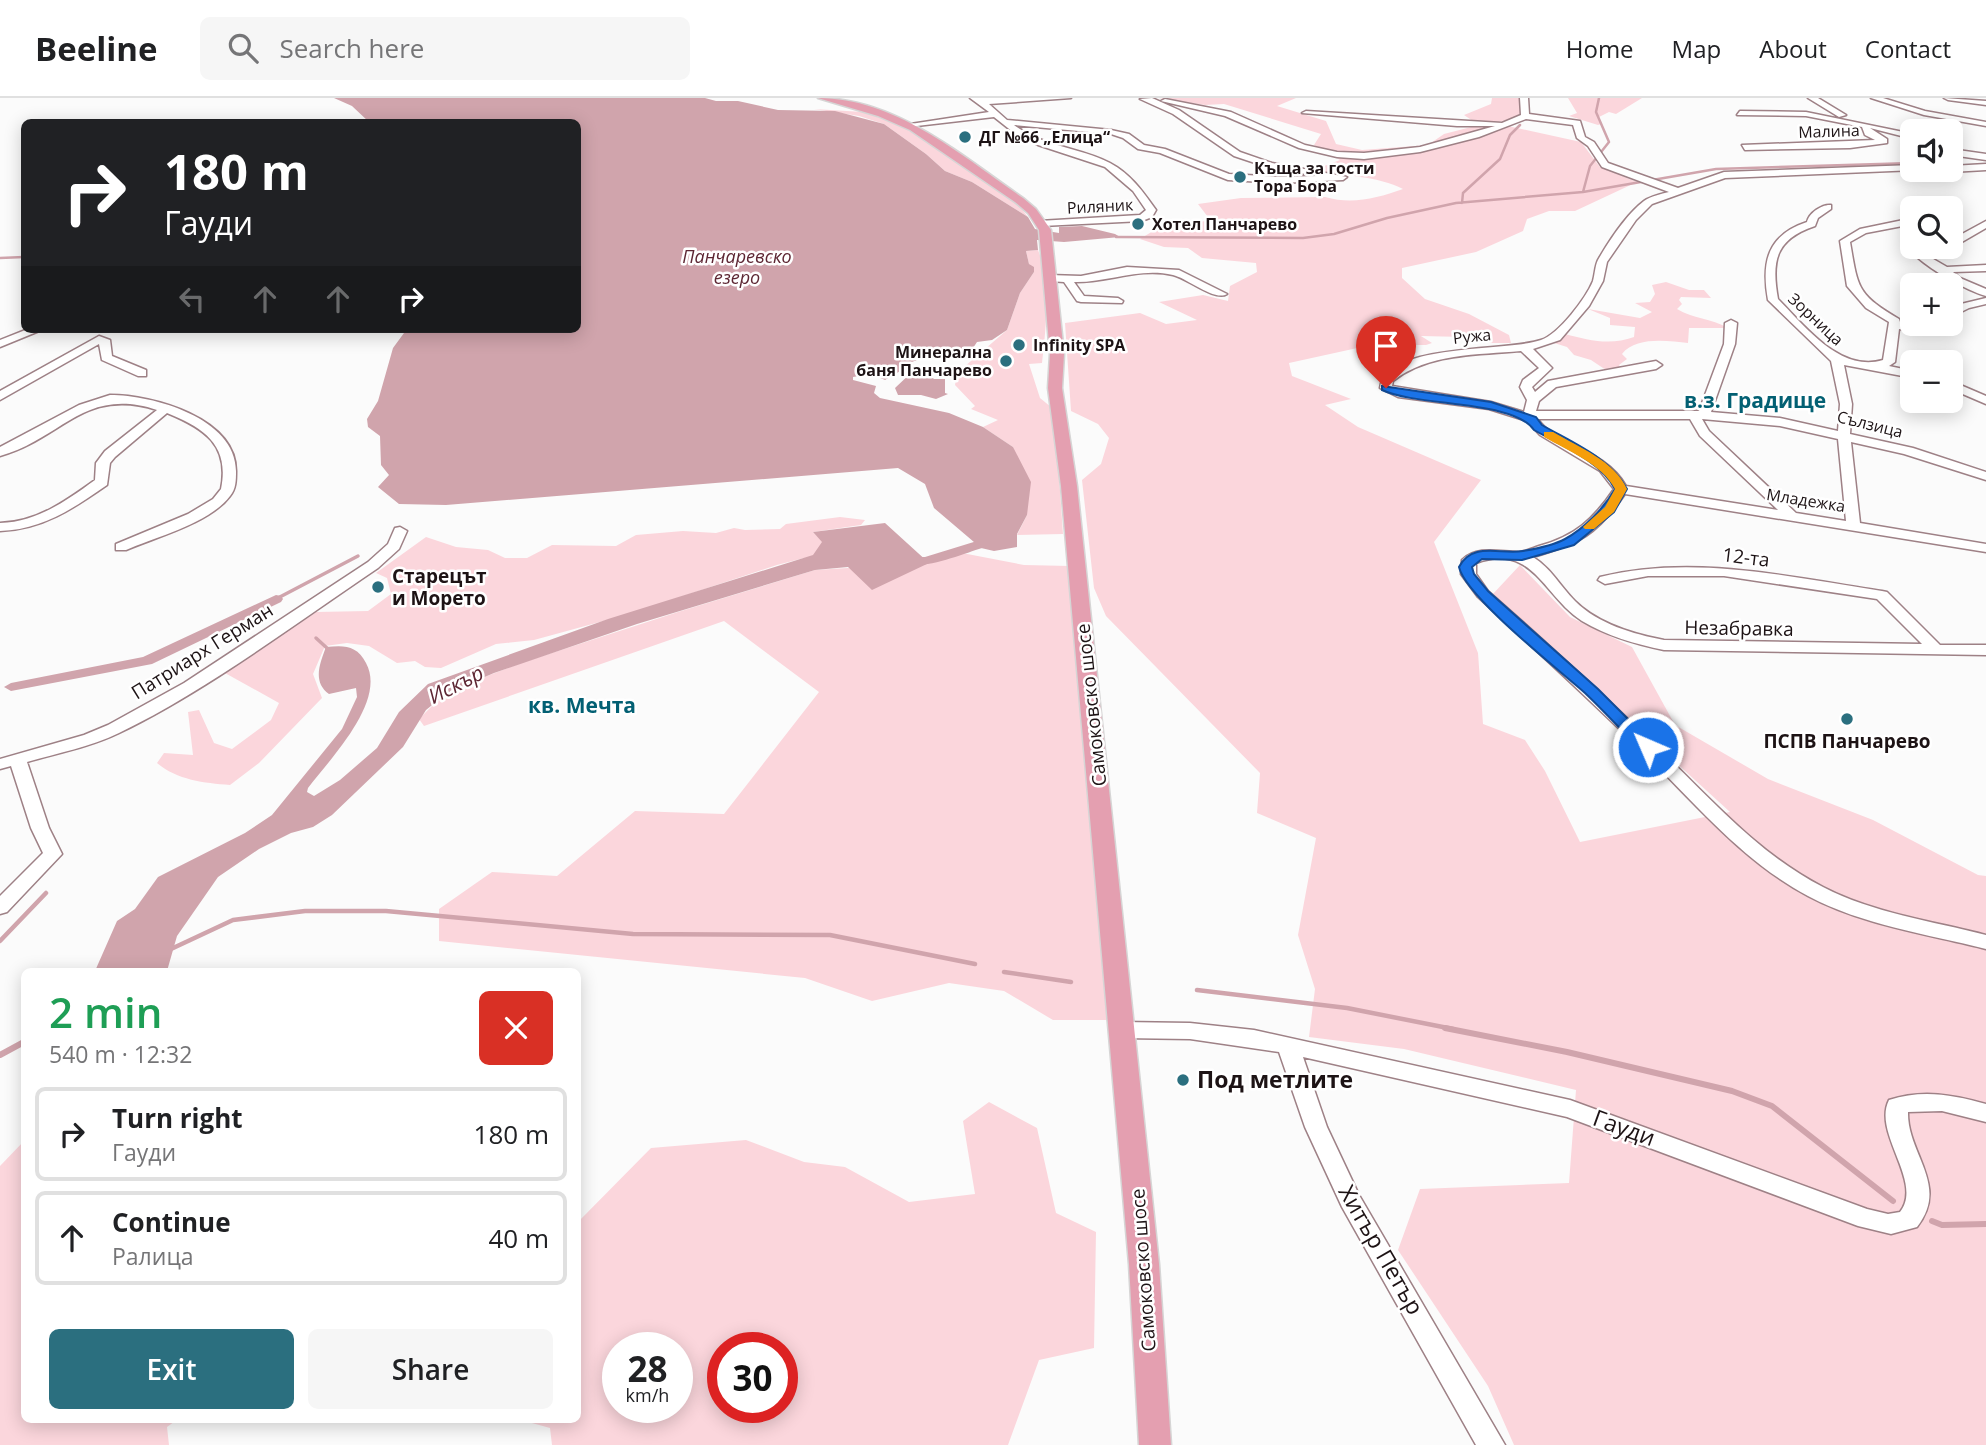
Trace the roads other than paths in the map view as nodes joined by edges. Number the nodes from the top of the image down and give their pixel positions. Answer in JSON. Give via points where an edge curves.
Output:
{"nodes":[{"id":1,"x":823,"y":98,"type":"edge"},
{"id":2,"x":1067,"y":98,"type":"edge"},
{"id":3,"x":1524,"y":98,"type":"edge"},
{"id":4,"x":1812,"y":98,"type":"edge"},
{"id":5,"x":1875,"y":98,"type":"edge"},
{"id":6,"x":1948,"y":98,"type":"edge"},
{"id":7,"x":1029,"y":99,"type":"edge"},
{"id":8,"x":978,"y":100,"type":"edge"},
{"id":9,"x":1986,"y":103,"type":"edge"},
{"id":10,"x":1306,"y":113,"type":"dead end"},
{"id":11,"x":1740,"y":113,"type":"dead end"},
{"id":12,"x":995,"y":114,"type":"junction"},
{"id":13,"x":1525,"y":116,"type":"junction"},
{"id":14,"x":1006,"y":122,"type":"junction"},
{"id":15,"x":1512,"y":123,"type":"junction"},
{"id":16,"x":1986,"y":124,"type":"edge"},
{"id":17,"x":908,"y":125,"type":"junction"},
{"id":18,"x":1865,"y":125,"type":"junction"},
{"id":19,"x":1900,"y":133,"type":"edge"},
{"id":20,"x":1884,"y":141,"type":"junction"},
{"id":21,"x":1963,"y":143,"type":"edge"},
{"id":22,"x":1900,"y":144,"type":"edge"},
{"id":23,"x":1986,"y":146,"type":"edge"},
{"id":24,"x":1745,"y":147,"type":"dead end"},
{"id":25,"x":1963,"y":154,"type":"edge"},
{"id":26,"x":1986,"y":157,"type":"edge"},
{"id":27,"x":1986,"y":167,"type":"edge"},
{"id":28,"x":1900,"y":168,"type":"edge"},
{"id":29,"x":1963,"y":168,"type":"edge"},
{"id":30,"x":1679,"y":192,"type":"junction"},
{"id":31,"x":1828,"y":207,"type":"dead end"},
{"id":32,"x":1900,"y":224,"type":"edge"},
{"id":33,"x":1986,"y":225,"type":"edge"},
{"id":34,"x":1045,"y":231,"type":"junction"},
{"id":35,"x":1963,"y":237,"type":"edge"},
{"id":36,"x":1926,"y":259,"type":"edge"},
{"id":37,"x":1986,"y":268,"type":"edge"},
{"id":38,"x":1947,"y":271,"type":"junction"},
{"id":39,"x":1058,"y":279,"type":"junction"},
{"id":40,"x":1986,"y":293,"type":"edge"},
{"id":41,"x":1222,"y":295,"type":"dead end"},
{"id":42,"x":1118,"y":301,"type":"dead end"},
{"id":43,"x":1986,"y":301,"type":"edge"},
{"id":44,"x":1963,"y":307,"type":"edge"},
{"id":45,"x":1731,"y":323,"type":"dead end"},
{"id":46,"x":1895,"y":325,"type":"junction"},
{"id":47,"x":1900,"y":326,"type":"edge"},
{"id":48,"x":0,"y":329,"type":"edge"},
{"id":49,"x":21,"y":330,"type":"edge"},
{"id":50,"x":28,"y":333,"type":"edge"},
{"id":51,"x":0,"y":344,"type":"edge"},
{"id":52,"x":1524,"y":347,"type":"junction"},
{"id":53,"x":1837,"y":360,"type":"junction"},
{"id":54,"x":1656,"y":365,"type":"dead end"},
{"id":55,"x":1875,"y":366,"type":"junction"},
{"id":56,"x":1900,"y":372,"type":"edge"},
{"id":57,"x":142,"y":373,"type":"dead end"},
{"id":58,"x":1963,"y":390,"type":"edge"},
{"id":59,"x":0,"y":396,"type":"edge"},
{"id":60,"x":1533,"y":400,"type":"junction"},
{"id":61,"x":1986,"y":400,"type":"edge"},
{"id":62,"x":166,"y":408,"type":"junction"},
{"id":63,"x":1699,"y":415,"type":"junction"},
{"id":64,"x":1533,"y":417,"type":"junction"},
{"id":65,"x":1844,"y":435,"type":"junction"},
{"id":66,"x":0,"y":452,"type":"edge"},
{"id":67,"x":1986,"y":476,"type":"edge"},
{"id":68,"x":1621,"y":489,"type":"junction"},
{"id":69,"x":1790,"y":514,"type":"junction"},
{"id":70,"x":1853,"y":525,"type":"junction"},
{"id":71,"x":0,"y":527,"type":"edge"},
{"id":72,"x":400,"y":531,"type":"dead end"},
{"id":73,"x":121,"y":547,"type":"dead end"},
{"id":74,"x":1986,"y":548,"type":"edge"},
{"id":75,"x":1522,"y":556,"type":"junction"},
{"id":76,"x":1605,"y":580,"type":"dead end"},
{"id":77,"x":1936,"y":649,"type":"junction"},
{"id":78,"x":1986,"y":650,"type":"edge"},
{"id":79,"x":9,"y":762,"type":"edge"},
{"id":80,"x":0,"y":907,"type":"edge"},
{"id":81,"x":1986,"y":942,"type":"edge"},
{"id":82,"x":1122,"y":1030,"type":"junction"},
{"id":83,"x":1288,"y":1046,"type":"junction"},
{"id":84,"x":1986,"y":1113,"type":"edge"},
{"id":85,"x":1155,"y":1445,"type":"edge"},
{"id":86,"x":1491,"y":1445,"type":"edge"}],
"edges":[{"from":1,"to":17,"type":"main road"},
{"from":2,"to":7,"type":"street"},
{"from":3,"to":13,"type":"street"},
{"from":4,"to":18,"type":"street"},
{"from":5,"to":16,"type":"street","via":[[1923,113]]},
{"from":6,"to":9,"type":"street"},
{"from":7,"to":8,"type":"street"},
{"from":8,"to":12,"type":"street","name":"Риляник"},
{"from":10,"to":15,"type":"street","via":[[1457,124]]},
{"from":11,"to":18,"type":"street","via":[[1791,113]]},
{"from":12,"to":14,"type":"street","name":"Риляник"},
{"from":12,"to":17,"type":"street"},
{"from":13,"to":15,"type":"street"},
{"from":13,"to":30,"type":"street","via":[[1577,123],[1581,138],[1605,165]]},
{"from":14,"to":15,"type":"street","via":[[1111,132],[1236,179],[1280,180],[1343,177],[1303,172],[1237,154],[1176,112],[1144,99],[1228,114],[1310,149],[1347,155],[1390,155],[1466,141]]},
{"from":14,"to":34,"type":"street","name":"Риляник","via":[[1031,139],[1119,170],[1151,210],[1142,218]]},
{"from":17,"to":34,"type":"main road","via":[[1019,200]]},
{"from":18,"to":19,"type":"street"},
{"from":18,"to":20,"type":"street","name":"Малина","via":[[1868,134]]},
{"from":20,"to":22,"type":"street"},
{"from":20,"to":24,"type":"street","name":"Малина"},
{"from":21,"to":23,"type":"street"},
{"from":25,"to":26,"type":"street"},
{"from":27,"to":29,"type":"street"},
{"from":28,"to":30,"type":"street","via":[[1724,175]]},
{"from":30,"to":52,"type":"street","name":"Ружа","via":[[1649,202],[1633,218],[1602,262],[1585,304],[1564,331],[1549,342]]},
{"from":31,"to":53,"type":"street","name":"Зорница","via":[[1813,217],[1812,225],[1786,236],[1777,246],[1770,268],[1773,300]]},
{"from":32,"to":46,"type":"street","via":[[1863,231],[1846,241],[1852,286]]},
{"from":33,"to":35,"type":"street"},
{"from":34,"to":39,"type":"main road","name":"Самоковско шосе"},
{"from":36,"to":38,"type":"street"},
{"from":37,"to":38,"type":"street"},
{"from":38,"to":40,"type":"street"},
{"from":39,"to":41,"type":"street","via":[[1126,270],[1175,272]]},
{"from":39,"to":42,"type":"street","via":[[1081,299]]},
{"from":39,"to":82,"type":"main road","name":"Самоковско шосе","via":[[1055,388],[1069,486]]},
{"from":43,"to":44,"type":"street"},
{"from":45,"to":63,"type":"street","via":[[1731,340]]},
{"from":46,"to":47,"type":"street"},
{"from":46,"to":55,"type":"street","via":[[1889,362]]},
{"from":48,"to":49,"type":"street"},
{"from":50,"to":51,"type":"street"},
{"from":52,"to":60,"type":"street","via":[[1546,368],[1527,383]]},
{"from":52,"to":64,"type":"street","name":"Ружа","via":[[1414,362],[1391,376],[1386,388]]},
{"from":53,"to":55,"type":"street"},
{"from":53,"to":65,"type":"street","name":"Зорница","via":[[1846,404]]},
{"from":54,"to":60,"type":"street","via":[[1552,384]]},
{"from":55,"to":56,"type":"street"},
{"from":57,"to":59,"type":"street","via":[[106,358],[104,340],[99,339]]},
{"from":58,"to":61,"type":"street"},
{"from":60,"to":64,"type":"street"},
{"from":62,"to":66,"type":"street","via":[[140,400],[95,402]]},
{"from":62,"to":71,"type":"street","via":[[110,454],[103,463],[102,482],[36,522]]},
{"from":62,"to":73,"type":"street","via":[[220,439],[229,462],[225,494],[211,506]]},
{"from":63,"to":64,"type":"street","name":"Сълзица"},
{"from":63,"to":65,"type":"street","name":"Сълзица","via":[[1780,422]]},
{"from":63,"to":69,"type":"street","via":[[1704,433]]},
{"from":64,"to":68,"type":"street","via":[[1543,431],[1609,471]]},
{"from":65,"to":67,"type":"street","name":"Сълзица"},
{"from":65,"to":70,"type":"street","name":"Зорница"},
{"from":68,"to":69,"type":"street","name":"Младежка"},
{"from":68,"to":75,"type":"street","via":[[1602,517],[1569,542]]},
{"from":69,"to":70,"type":"street","name":"Младежка"},
{"from":70,"to":74,"type":"street","name":"Младежка"},
{"from":72,"to":79,"type":"street","name":"Патриарх Герман","via":[[394,545],[373,565],[171,698],[90,739]]},
{"from":75,"to":77,"type":"street","name":"Незабравка","via":[[1542,569],[1577,611],[1640,641],[1691,647]]},
{"from":75,"to":81,"type":"street","via":[[1478,556],[1469,560],[1467,575],[1745,843],[1817,892]]},
{"from":76,"to":77,"type":"street","name":"12-та","via":[[1647,572],[1724,572],[1882,595]]},
{"from":77,"to":78,"type":"street","name":"Незабравка"},
{"from":79,"to":80,"type":"street","via":[[53,854]]},
{"from":82,"to":83,"type":"street","name":"Гауди","via":[[1216,1033]]},
{"from":82,"to":85,"type":"main road","name":"Самоковско шосе"},
{"from":83,"to":84,"type":"street","name":"Гауди","via":[[1570,1109],[1866,1219],[1894,1224],[1909,1218],[1918,1205],[1917,1179],[1897,1121],[1897,1106],[1930,1101]]},
{"from":83,"to":86,"type":"street","name":"Хитър Петър","via":[[1316,1127],[1350,1200]]}]}
